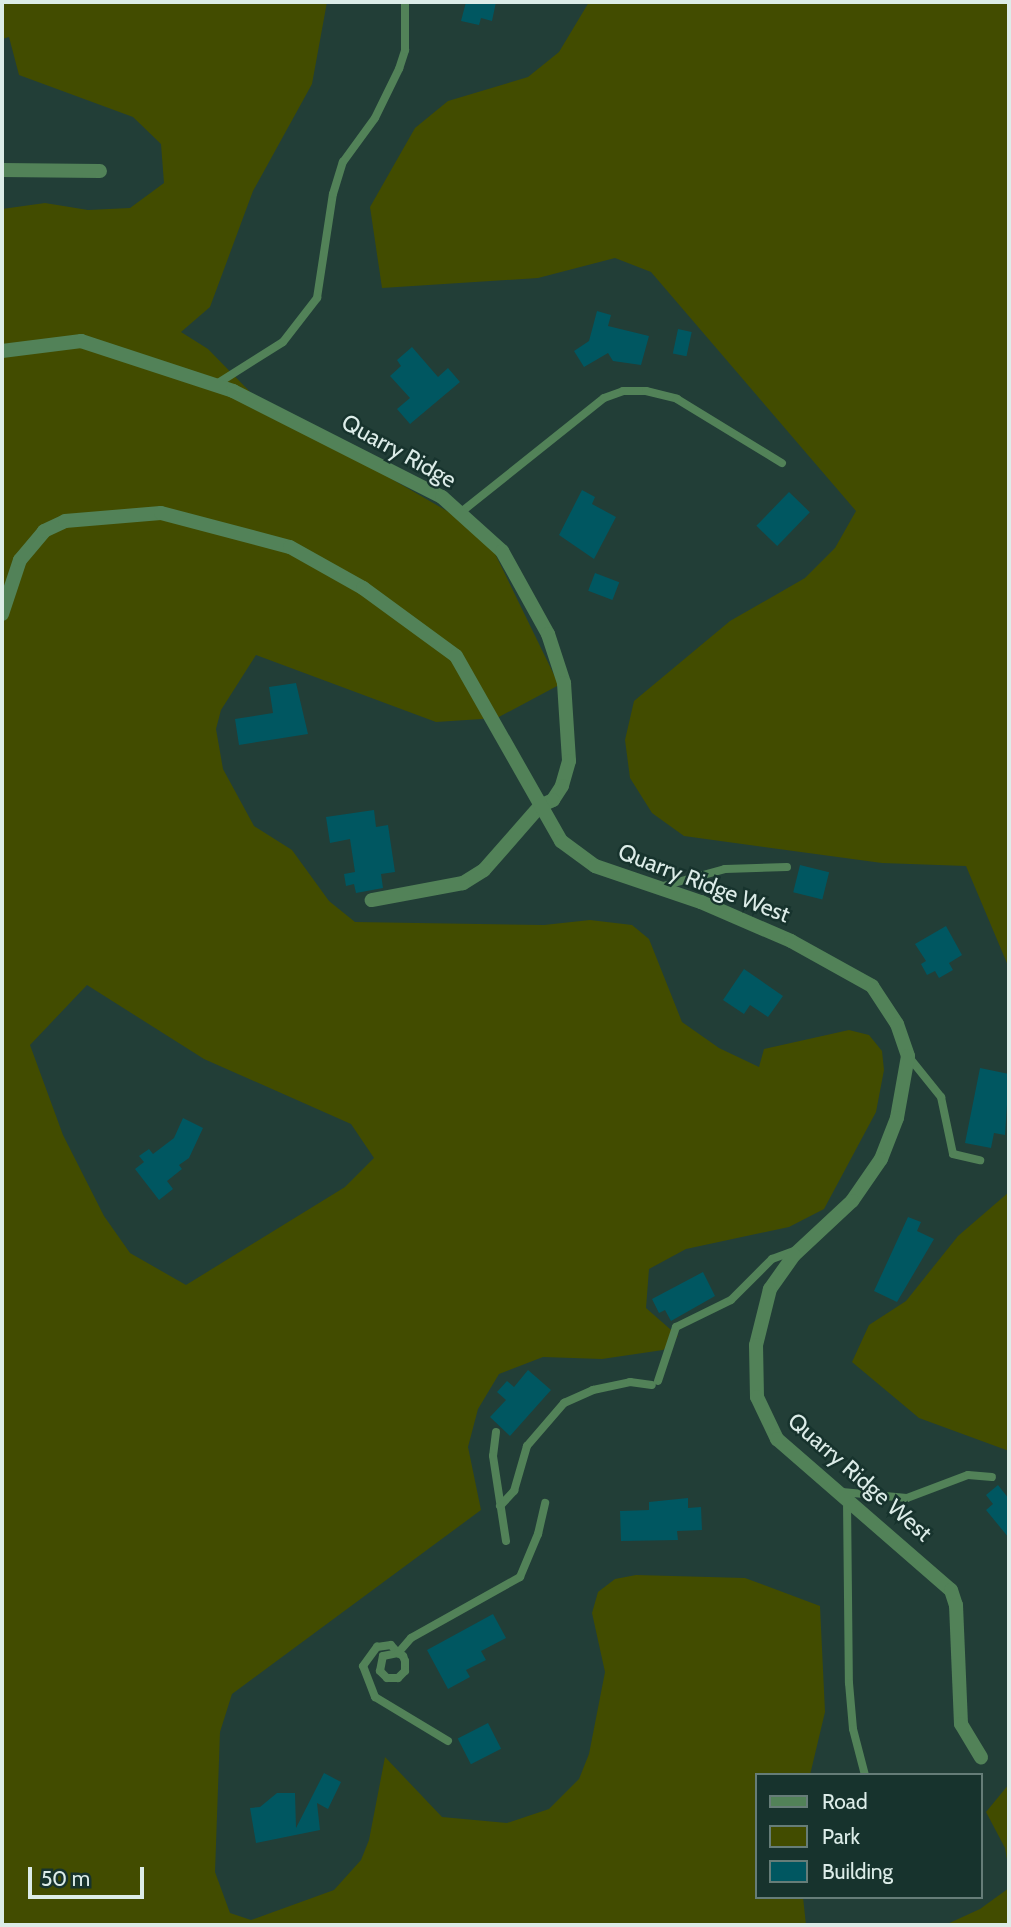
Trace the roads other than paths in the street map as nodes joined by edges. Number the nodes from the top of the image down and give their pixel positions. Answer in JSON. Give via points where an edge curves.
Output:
{"nodes":[{"id":1,"x":405,"y":2,"type":"edge"},
{"id":2,"x":2,"y":170,"type":"edge"},
{"id":3,"x":100,"y":171,"type":"dead end"},
{"id":4,"x":2,"y":351,"type":"edge"},
{"id":5,"x":215,"y":385,"type":"junction"},
{"id":6,"x":782,"y":463,"type":"dead end"},
{"id":7,"x":460,"y":513,"type":"junction"},
{"id":8,"x":2,"y":614,"type":"edge"},
{"id":9,"x":540,"y":806,"type":"junction"},
{"id":10,"x":787,"y":867,"type":"dead end"},
{"id":11,"x":659,"y":888,"type":"junction"},
{"id":12,"x":372,"y":900,"type":"dead end"},
{"id":13,"x":908,"y":1056,"type":"junction"},
{"id":14,"x":980,"y":1160,"type":"dead end"},
{"id":15,"x":802,"y":1248,"type":"junction"},
{"id":16,"x":496,"y":1432,"type":"dead end"},
{"id":17,"x":992,"y":1477,"type":"dead end"},
{"id":18,"x":843,"y":1494,"type":"junction"},
{"id":19,"x":545,"y":1503,"type":"dead end"},
{"id":20,"x":500,"y":1506,"type":"junction"},
{"id":21,"x":506,"y":1541,"type":"dead end"},
{"id":22,"x":448,"y":1741,"type":"dead end"},
{"id":23,"x":981,"y":1756,"type":"dead end"},
{"id":24,"x":864,"y":1773,"type":"edge"}],
"edges":[{"from":1,"to":5,"type":"lane","via":[[405,50],[399,69],[375,118],[343,162],[333,194],[317,298],[283,341]]},
{"from":2,"to":3,"type":"street"},
{"from":4,"to":5,"type":"street","name":"Quarry Ridge","via":[[81,341]]},
{"from":5,"to":7,"type":"street","name":"Quarry Ridge","via":[[358,451],[442,497]]},
{"from":6,"to":7,"type":"lane","via":[[677,399],[623,391],[604,398]]},
{"from":7,"to":9,"type":"street","name":"Quarry Ridge","via":[[502,551],[528,592],[564,683],[569,761],[553,800]]},
{"from":8,"to":9,"type":"street","name":"Quarry Ridge West","via":[[20,560],[44,531],[65,521],[161,513],[290,547],[363,588],[456,656]]},
{"from":9,"to":11,"type":"street","name":"Quarry Ridge West","via":[[561,841],[595,866]]},
{"from":9,"to":12,"type":"street","name":"Quarry Ridge","via":[[484,870],[463,883]]},
{"from":10,"to":11,"type":"lane","via":[[725,869]]},
{"from":11,"to":13,"type":"street","name":"Quarry Ridge West","via":[[791,941],[872,986],[897,1024]]},
{"from":13,"to":14,"type":"lane","via":[[941,1097],[953,1154]]},
{"from":13,"to":15,"type":"street","name":"Quarry Ridge West","via":[[897,1118],[881,1159],[852,1200]]},
{"from":15,"to":18,"type":"street","name":"Quarry Ridge West","via":[[770,1289],[756,1345],[757,1397],[771,1433]]},
{"from":15,"to":20,"type":"lane","via":[[782,1253],[731,1300],[676,1327],[655,1383],[630,1382],[593,1390],[564,1403],[527,1446],[514,1491]]},
{"from":16,"to":20,"type":"lane","via":[[493,1456]]},
{"from":17,"to":18,"type":"lane","via":[[968,1475],[907,1498]]},
{"from":18,"to":23,"type":"street","name":"Quarry Ridge West","via":[[951,1590],[956,1605],[961,1724]]},
{"from":18,"to":24,"type":"lane","via":[[849,1683],[853,1729]]},
{"from":19,"to":22,"type":"lane","via":[[520,1577],[411,1638],[398,1653],[389,1645],[377,1647],[366,1658],[363,1675],[370,1691]]},
{"from":20,"to":21,"type":"lane"}]}
